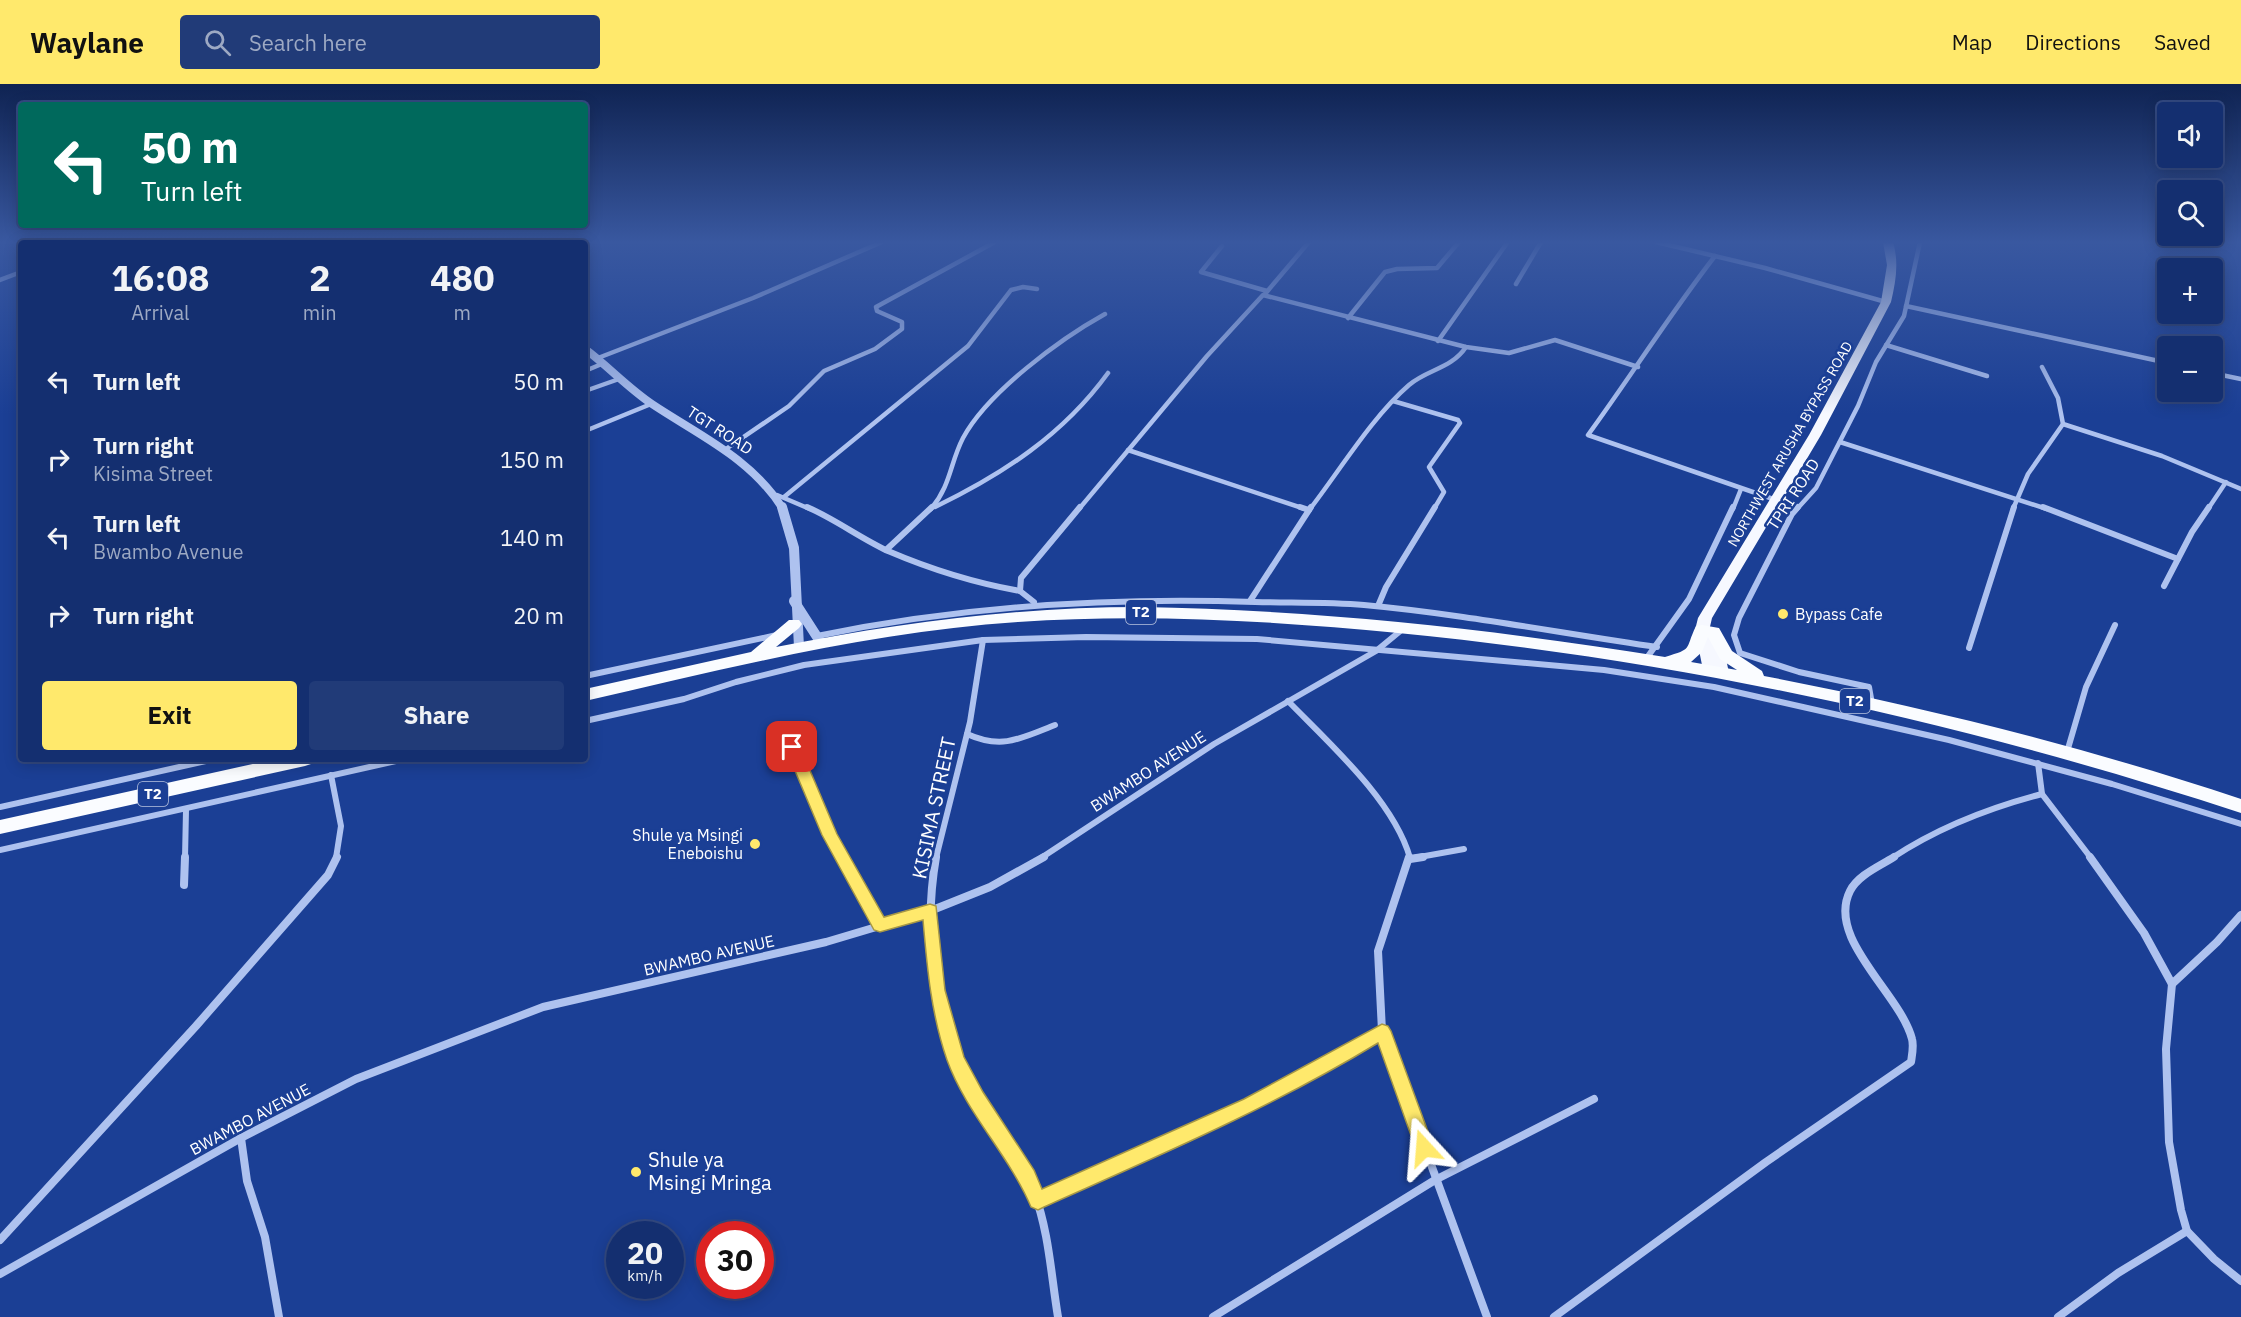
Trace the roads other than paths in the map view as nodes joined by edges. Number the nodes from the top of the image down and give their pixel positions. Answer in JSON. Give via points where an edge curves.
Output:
{"nodes":[{"id":1,"x":749,"y":300,"type":"edge"},
{"id":2,"x":891,"y":300,"type":"edge"},
{"id":3,"x":1004,"y":300,"type":"edge"},
{"id":4,"x":1260,"y":300,"type":"edge"},
{"id":5,"x":1287,"y":300,"type":"edge"},
{"id":6,"x":1363,"y":300,"type":"edge"},
{"id":7,"x":1467,"y":300,"type":"edge"},
{"id":8,"x":1681,"y":300,"type":"edge"},
{"id":9,"x":1877,"y":300,"type":"edge"},
{"id":10,"x":1907,"y":300,"type":"edge"},
{"id":11,"x":1886,"y":302,"type":"joint"},
{"id":12,"x":1906,"y":306,"type":"junction"},
{"id":13,"x":1105,"y":314,"type":"dead end"},
{"id":14,"x":1348,"y":318,"type":"junction"},
{"id":15,"x":1438,"y":341,"type":"junction"},
{"id":16,"x":1886,"y":345,"type":"junction"},
{"id":17,"x":1466,"y":347,"type":"junction"},
{"id":18,"x":588,"y":351,"type":"edge"},
{"id":19,"x":601,"y":361,"type":"junction"},
{"id":20,"x":2157,"y":361,"type":"edge"},
{"id":21,"x":1638,"y":367,"type":"junction"},
{"id":22,"x":2042,"y":367,"type":"dead end"},
{"id":23,"x":588,"y":369,"type":"edge"},
{"id":24,"x":1108,"y":373,"type":"dead end"},
{"id":25,"x":2223,"y":375,"type":"edge"},
{"id":26,"x":1987,"y":376,"type":"dead end"},
{"id":27,"x":619,"y":379,"type":"junction"},
{"id":28,"x":2241,"y":379,"type":"edge"},
{"id":29,"x":588,"y":390,"type":"edge"},
{"id":30,"x":1393,"y":401,"type":"junction"},
{"id":31,"x":651,"y":404,"type":"junction"},
{"id":32,"x":2063,"y":424,"type":"junction"},
{"id":33,"x":588,"y":430,"type":"edge"},
{"id":34,"x":1840,"y":442,"type":"junction"},
{"id":35,"x":726,"y":449,"type":"junction"},
{"id":36,"x":1128,"y":450,"type":"junction"},
{"id":37,"x":2226,"y":482,"type":"junction"},
{"id":38,"x":1741,"y":489,"type":"junction"},
{"id":39,"x":2241,"y":489,"type":"edge"},
{"id":40,"x":780,"y":496,"type":"junction"},
{"id":41,"x":2017,"y":497,"type":"junction"},
{"id":42,"x":1777,"y":501,"type":"junction"},
{"id":43,"x":932,"y":508,"type":"junction"},
{"id":44,"x":1309,"y":510,"type":"junction"},
{"id":45,"x":886,"y":550,"type":"junction"},
{"id":46,"x":2178,"y":559,"type":"junction"},
{"id":47,"x":2164,"y":586,"type":"dead end"},
{"id":48,"x":1020,"y":591,"type":"junction"},
{"id":49,"x":794,"y":601,"type":"junction"},
{"id":50,"x":1250,"y":601,"type":"junction"},
{"id":51,"x":1034,"y":602,"type":"junction"},
{"id":52,"x":1378,"y":606,"type":"junction"},
{"id":53,"x":2115,"y":625,"type":"dead end"},
{"id":54,"x":1404,"y":627,"type":"junction"},
{"id":55,"x":789,"y":629,"type":"junction"},
{"id":56,"x":1708,"y":631,"type":"junction"},
{"id":57,"x":819,"y":639,"type":"junction"},
{"id":58,"x":983,"y":640,"type":"junction"},
{"id":59,"x":799,"y":647,"type":"junction"},
{"id":60,"x":1969,"y":648,"type":"dead end"},
{"id":61,"x":1376,"y":651,"type":"junction"},
{"id":62,"x":755,"y":656,"type":"junction"},
{"id":63,"x":1652,"y":656,"type":"junction"},
{"id":64,"x":1715,"y":672,"type":"junction"},
{"id":65,"x":588,"y":675,"type":"edge"},
{"id":66,"x":1774,"y":682,"type":"junction"},
{"id":67,"x":588,"y":694,"type":"edge"},
{"id":68,"x":1288,"y":701,"type":"junction"},
{"id":69,"x":1872,"y":704,"type":"junction"},
{"id":70,"x":588,"y":720,"type":"edge"},
{"id":71,"x":1055,"y":725,"type":"dead end"},
{"id":72,"x":967,"y":734,"type":"junction"},
{"id":73,"x":792,"y":747,"type":"dead end"},
{"id":74,"x":2067,"y":752,"type":"junction"},
{"id":75,"x":202,"y":762,"type":"edge"},
{"id":76,"x":292,"y":762,"type":"edge"},
{"id":77,"x":391,"y":762,"type":"edge"},
{"id":78,"x":2038,"y":763,"type":"junction"},
{"id":79,"x":331,"y":775,"type":"junction"},
{"id":80,"x":2042,"y":794,"type":"junction"},
{"id":81,"x":2241,"y":806,"type":"edge"},
{"id":82,"x":0,"y":807,"type":"edge"},
{"id":83,"x":186,"y":810,"type":"junction"},
{"id":84,"x":2241,"y":824,"type":"edge"},
{"id":85,"x":0,"y":827,"type":"edge"},
{"id":86,"x":1464,"y":849,"type":"dead end"},
{"id":87,"x":0,"y":850,"type":"edge"},
{"id":88,"x":1410,"y":859,"type":"junction"},
{"id":89,"x":184,"y":885,"type":"dead end"},
{"id":90,"x":930,"y":911,"type":"junction"},
{"id":91,"x":2241,"y":915,"type":"edge"},
{"id":92,"x":880,"y":925,"type":"junction"},
{"id":93,"x":2172,"y":984,"type":"junction"},
{"id":94,"x":1382,"y":1031,"type":"junction"},
{"id":95,"x":1594,"y":1099,"type":"dead end"},
{"id":96,"x":241,"y":1138,"type":"junction"},
{"id":97,"x":1435,"y":1180,"type":"junction"},
{"id":98,"x":1038,"y":1201,"type":"junction"},
{"id":99,"x":2187,"y":1231,"type":"junction"},
{"id":100,"x":0,"y":1240,"type":"edge"},
{"id":101,"x":0,"y":1274,"type":"edge"},
{"id":102,"x":2241,"y":1281,"type":"edge"},
{"id":103,"x":279,"y":1317,"type":"edge"},
{"id":104,"x":1058,"y":1317,"type":"edge"},
{"id":105,"x":1213,"y":1317,"type":"edge"},
{"id":106,"x":1487,"y":1317,"type":"edge"},
{"id":107,"x":1554,"y":1317,"type":"edge"},
{"id":108,"x":2058,"y":1317,"type":"edge"}],
"edges":[{"from":1,"to":19,"type":"street"},
{"from":2,"to":35,"type":"street","via":[[877,311],[902,322],[902,329],[875,349],[824,371],[789,406]]},
{"from":3,"to":40,"type":"street","via":[[968,346]]},
{"from":4,"to":36,"type":"street"},
{"from":5,"to":14,"type":"street"},
{"from":6,"to":14,"type":"street"},
{"from":7,"to":15,"type":"street"},
{"from":8,"to":21,"type":"street"},
{"from":9,"to":11,"type":"street"},
{"from":10,"to":12,"type":"street","name":"TPRI ROAD"},
{"from":11,"to":42,"type":"main road","name":"NORTHWEST ARUSHA BYPASS ROAD"},
{"from":12,"to":16,"type":"street","name":"TPRI ROAD","via":[[1905,316]]},
{"from":12,"to":20,"type":"street"},
{"from":13,"to":43,"type":"street","via":[[1058,344],[981,415],[966,433],[950,480]]},
{"from":14,"to":15,"type":"street"},
{"from":15,"to":17,"type":"street"},
{"from":16,"to":26,"type":"street"},
{"from":16,"to":34,"type":"street","name":"TPRI ROAD"},
{"from":17,"to":21,"type":"street","via":[[1509,353],[1555,340]]},
{"from":17,"to":30,"type":"street","via":[[1458,359],[1411,383]]},
{"from":18,"to":19,"type":"street","name":"TGT ROAD"},
{"from":19,"to":23,"type":"street"},
{"from":19,"to":27,"type":"street","name":"TGT ROAD"},
{"from":21,"to":38,"type":"street","via":[[1588,435]]},
{"from":22,"to":32,"type":"street","via":[[2058,398]]},
{"from":24,"to":43,"type":"street","via":[[1084,407],[1019,461]]},
{"from":25,"to":28,"type":"street"},
{"from":27,"to":29,"type":"street"},
{"from":27,"to":31,"type":"street","name":"TGT ROAD"},
{"from":30,"to":44,"type":"street"},
{"from":30,"to":52,"type":"street","via":[[1460,423],[1429,467],[1444,492],[1386,586]]},
{"from":31,"to":33,"type":"street"},
{"from":31,"to":35,"type":"street","name":"TGT ROAD"},
{"from":32,"to":37,"type":"street","via":[[2162,456]]},
{"from":32,"to":41,"type":"street"},
{"from":34,"to":41,"type":"street"},
{"from":34,"to":69,"type":"street","name":"TPRI ROAD","via":[[1816,488],[1792,514],[1734,635],[1740,652],[1761,661],[1869,687]]},
{"from":35,"to":40,"type":"street","name":"TGT ROAD"},
{"from":36,"to":44,"type":"street"},
{"from":36,"to":48,"type":"street","via":[[1021,578]]},
{"from":37,"to":39,"type":"street"},
{"from":37,"to":46,"type":"street"},
{"from":38,"to":42,"type":"street"},
{"from":38,"to":63,"type":"street","via":[[1692,595]]},
{"from":40,"to":45,"type":"street","via":[[826,514]]},
{"from":40,"to":49,"type":"street","name":"TGT ROAD","via":[[791,532]]},
{"from":41,"to":46,"type":"street"},
{"from":41,"to":60,"type":"street"},
{"from":42,"to":56,"type":"main road","name":"NORTHWEST ARUSHA BYPASS ROAD","via":[[1722,591]]},
{"from":43,"to":45,"type":"street"},
{"from":44,"to":50,"type":"street"},
{"from":45,"to":48,"type":"street","via":[[980,584]]},
{"from":46,"to":47,"type":"street"},
{"from":48,"to":51,"type":"street"},
{"from":49,"to":55,"type":"street","name":"TGT ROAD"},
{"from":49,"to":57,"type":"street"},
{"from":50,"to":51,"type":"street","via":[[1165,598]]},
{"from":50,"to":52,"type":"street"},
{"from":51,"to":57,"type":"street","via":[[871,623]]},
{"from":52,"to":63,"type":"street"},
{"from":53,"to":74,"type":"street","via":[[2086,685]]},
{"from":54,"to":57,"type":"highway","number":"T2","via":[[1242,615],[1073,613]]},
{"from":54,"to":61,"type":"street","name":"BWAMBO AVENUE"},
{"from":54,"to":63,"type":"highway","number":"T2"},
{"from":55,"to":59,"type":"street","name":"TGT ROAD"},
{"from":55,"to":62,"type":"highway"},
{"from":55,"to":65,"type":"street"},
{"from":56,"to":63,"type":"highway","via":[[1692,655],[1673,661]]},
{"from":56,"to":64,"type":"main road"},
{"from":56,"to":66,"type":"highway","via":[[1732,662]]},
{"from":57,"to":59,"type":"highway","number":"T2"},
{"from":58,"to":61,"type":"street","via":[[1257,639]]},
{"from":58,"to":70,"type":"street","via":[[804,665],[684,699]]},
{"from":58,"to":72,"type":"street","name":"KISIMA STREET"},
{"from":59,"to":62,"type":"highway","number":"T2"},
{"from":61,"to":68,"type":"street","name":"BWAMBO AVENUE"},
{"from":61,"to":78,"type":"street","via":[[1604,670],[1714,687]]},
{"from":62,"to":67,"type":"highway","number":"T2"},
{"from":63,"to":64,"type":"highway","number":"T2"},
{"from":64,"to":66,"type":"highway","number":"T2"},
{"from":66,"to":69,"type":"highway","number":"T2"},
{"from":68,"to":88,"type":"street","via":[[1321,734],[1392,821],[1405,840]]},
{"from":68,"to":90,"type":"street","name":"BWAMBO AVENUE","via":[[1214,744],[1037,861],[990,887]]},
{"from":69,"to":74,"type":"highway","number":"T2"},
{"from":71,"to":72,"type":"street","via":[[997,745]]},
{"from":72,"to":90,"type":"street","name":"KISIMA STREET","via":[[941,837]]},
{"from":73,"to":92,"type":"street","via":[[830,835]]},
{"from":74,"to":81,"type":"highway","number":"T2"},
{"from":75,"to":82,"type":"street"},
{"from":76,"to":85,"type":"highway","number":"T2"},
{"from":77,"to":79,"type":"street"},
{"from":78,"to":80,"type":"street"},
{"from":78,"to":84,"type":"street"},
{"from":79,"to":83,"type":"street"},
{"from":79,"to":100,"type":"street","via":[[342,830],[341,852],[328,875]]},
{"from":80,"to":93,"type":"street","via":[[2119,896]]},
{"from":80,"to":107,"type":"street","via":[[1962,817],[1924,836],[1848,892],[1846,922],[1858,950],[1914,1036],[1916,1050],[1911,1062]]},
{"from":83,"to":87,"type":"street"},
{"from":83,"to":89,"type":"street"},
{"from":86,"to":88,"type":"street"},
{"from":88,"to":94,"type":"street","via":[[1378,951]]},
{"from":90,"to":92,"type":"street","name":"BWAMBO AVENUE"},
{"from":90,"to":98,"type":"street","name":"KISIMA STREET","via":[[937,990],[956,1059]]},
{"from":91,"to":93,"type":"street"},
{"from":92,"to":96,"type":"street","name":"BWAMBO AVENUE","via":[[804,947],[543,1007],[356,1079]]},
{"from":93,"to":99,"type":"street","via":[[2166,1049],[2169,1142]]},
{"from":94,"to":97,"type":"street"},
{"from":94,"to":98,"type":"street","via":[[1250,1105]]},
{"from":95,"to":97,"type":"street"},
{"from":96,"to":101,"type":"street","name":"BWAMBO AVENUE"},
{"from":96,"to":103,"type":"street","via":[[247,1181],[265,1237]]},
{"from":97,"to":105,"type":"street"},
{"from":97,"to":106,"type":"street"},
{"from":98,"to":104,"type":"street","name":"KISIMA STREET"},
{"from":99,"to":102,"type":"street"},
{"from":99,"to":108,"type":"street","via":[[2118,1273]]}]}
